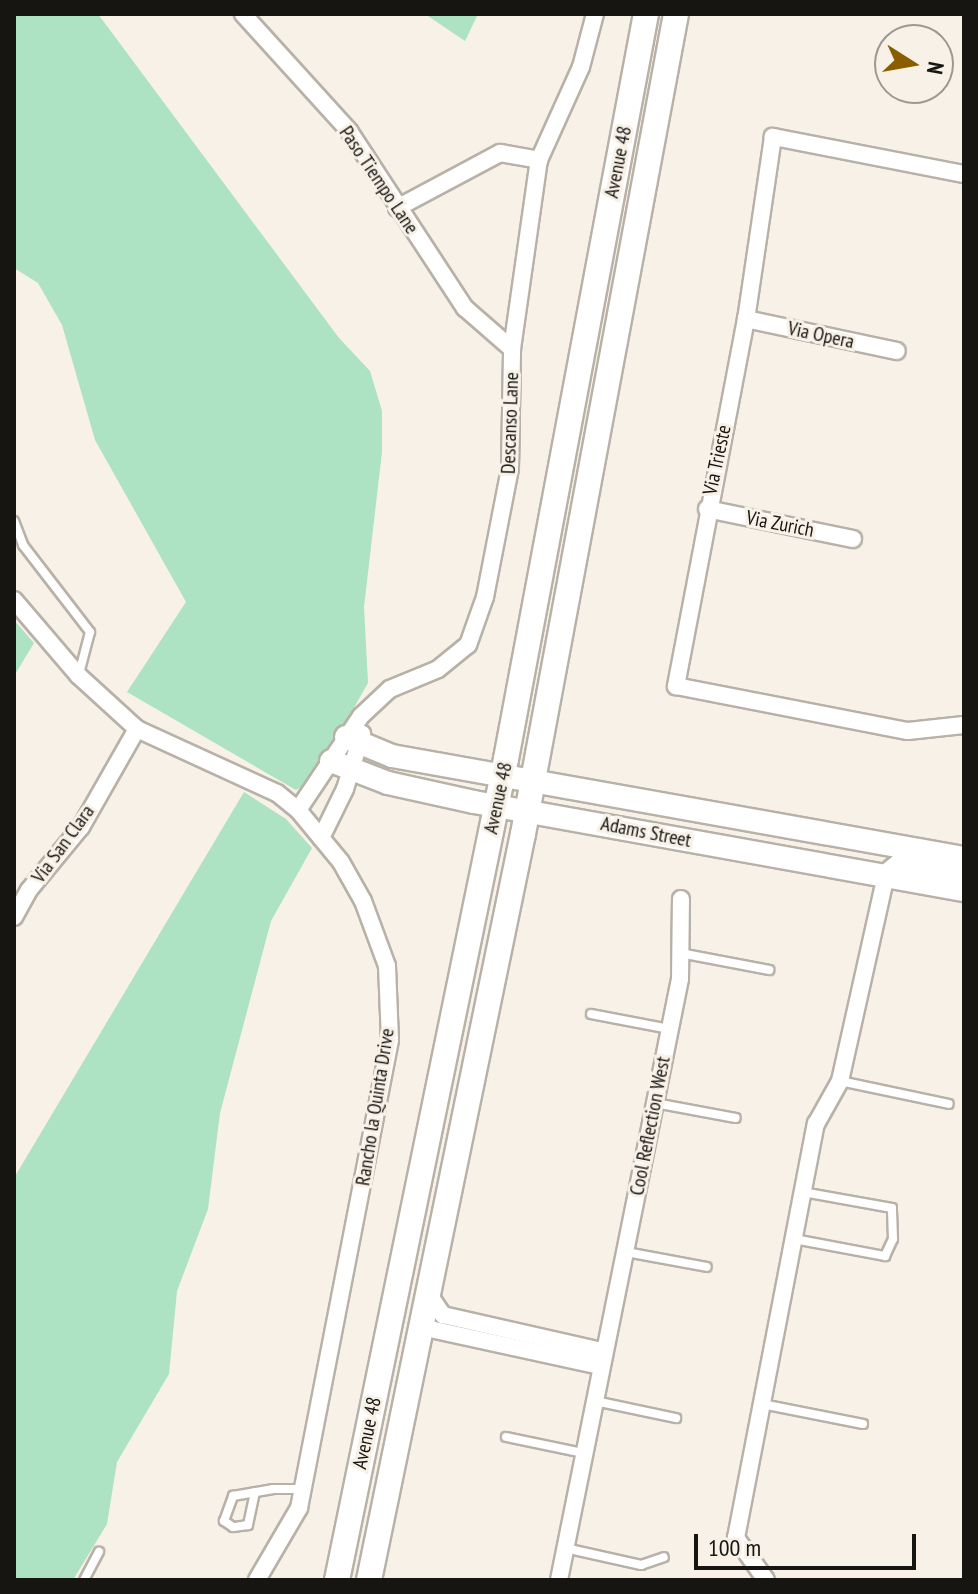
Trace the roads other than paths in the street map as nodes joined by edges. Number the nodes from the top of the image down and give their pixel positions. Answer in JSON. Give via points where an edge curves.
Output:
{"nodes":[{"id":1,"x":243,"y":14,"type":"edge"},
{"id":2,"x":595,"y":14,"type":"edge"},
{"id":3,"x":646,"y":14,"type":"edge"},
{"id":4,"x":676,"y":14,"type":"edge"},
{"id":5,"x":539,"y":160,"type":"junction"},
{"id":6,"x":964,"y":174,"type":"edge"},
{"id":7,"x":397,"y":208,"type":"junction"},
{"id":8,"x":746,"y":319,"type":"junction"},
{"id":9,"x":512,"y":349,"type":"junction"},
{"id":10,"x":897,"y":351,"type":"dead end"},
{"id":11,"x":707,"y":509,"type":"junction"},
{"id":12,"x":14,"y":521,"type":"edge"},
{"id":13,"x":853,"y":539,"type":"dead end"},
{"id":14,"x":14,"y":600,"type":"edge"},
{"id":15,"x":79,"y":676,"type":"junction"},
{"id":16,"x":964,"y":725,"type":"edge"},
{"id":17,"x":137,"y":729,"type":"junction"},
{"id":18,"x":353,"y":740,"type":"junction"},
{"id":19,"x":342,"y":765,"type":"junction"},
{"id":20,"x":503,"y":775,"type":"junction"},
{"id":21,"x":533,"y":780,"type":"junction"},
{"id":22,"x":497,"y":806,"type":"junction"},
{"id":23,"x":298,"y":810,"type":"junction"},
{"id":24,"x":527,"y":811,"type":"junction"},
{"id":25,"x":321,"y":838,"type":"junction"},
{"id":26,"x":964,"y":858,"type":"edge"},
{"id":27,"x":964,"y":873,"type":"edge"},
{"id":28,"x":886,"y":876,"type":"junction"},
{"id":29,"x":964,"y":890,"type":"edge"},
{"id":30,"x":681,"y":899,"type":"dead end"},
{"id":31,"x":14,"y":917,"type":"edge"},
{"id":32,"x":680,"y":953,"type":"junction"},
{"id":33,"x":769,"y":970,"type":"dead end"},
{"id":34,"x":591,"y":1014,"type":"dead end"},
{"id":35,"x":670,"y":1029,"type":"junction"},
{"id":36,"x":840,"y":1081,"type":"junction"},
{"id":37,"x":655,"y":1103,"type":"junction"},
{"id":38,"x":949,"y":1104,"type":"dead end"},
{"id":39,"x":736,"y":1118,"type":"dead end"},
{"id":40,"x":429,"y":1137,"type":"junction"},
{"id":41,"x":803,"y":1192,"type":"junction"},
{"id":42,"x":794,"y":1239,"type":"junction"},
{"id":43,"x":625,"y":1251,"type":"junction"},
{"id":44,"x":707,"y":1267,"type":"dead end"},
{"id":45,"x":428,"y":1293,"type":"junction"},
{"id":46,"x":421,"y":1327,"type":"junction"},
{"id":47,"x":601,"y":1358,"type":"junction"},
{"id":48,"x":593,"y":1400,"type":"junction"},
{"id":49,"x":762,"y":1404,"type":"junction"},
{"id":50,"x":676,"y":1418,"type":"dead end"},
{"id":51,"x":863,"y":1424,"type":"dead end"},
{"id":52,"x":506,"y":1437,"type":"dead end"},
{"id":53,"x":583,"y":1453,"type":"junction"},
{"id":54,"x":303,"y":1489,"type":"junction"},
{"id":55,"x":255,"y":1492,"type":"junction"},
{"id":56,"x":565,"y":1548,"type":"junction"},
{"id":57,"x":99,"y":1552,"type":"dead end"},
{"id":58,"x":664,"y":1557,"type":"dead end"},
{"id":59,"x":84,"y":1580,"type":"edge"},
{"id":60,"x":257,"y":1580,"type":"edge"},
{"id":61,"x":337,"y":1580,"type":"edge"},
{"id":62,"x":369,"y":1580,"type":"edge"},
{"id":63,"x":559,"y":1580,"type":"edge"},
{"id":64,"x":766,"y":1580,"type":"edge"}],
"edges":[{"from":1,"to":7,"type":"street","name":"Paso Tiempo Lane","via":[[349,131]]},
{"from":2,"to":5,"type":"street","name":"Descanso Lane","via":[[581,67]]},
{"from":3,"to":20,"type":"main road","name":"Avenue 48"},
{"from":4,"to":21,"type":"main road","name":"Avenue 48"},
{"from":5,"to":7,"type":"street","via":[[500,153]]},
{"from":5,"to":9,"type":"street","name":"Descanso Lane"},
{"from":6,"to":8,"type":"street","name":"Via Trieste","via":[[773,137]]},
{"from":7,"to":9,"type":"street","name":"Paso Tiempo Lane","via":[[465,308]]},
{"from":8,"to":10,"type":"street","name":"Via Opera"},
{"from":8,"to":11,"type":"street","name":"Via Trieste"},
{"from":9,"to":18,"type":"street","name":"Descanso Lane","via":[[510,468],[485,597],[468,645],[438,669],[390,689],[368,709]]},
{"from":11,"to":13,"type":"street","name":"Via Zurich"},
{"from":11,"to":16,"type":"street","name":"Via Trieste","via":[[676,686],[908,731]]},
{"from":12,"to":15,"type":"lane","via":[[23,545],[90,632]]},
{"from":14,"to":15,"type":"street","name":"Rancho la Quinta Drive"},
{"from":15,"to":17,"type":"street","name":"Rancho la Quinta Drive"},
{"from":17,"to":23,"type":"street","name":"Rancho la Quinta Drive","via":[[277,793]]},
{"from":17,"to":31,"type":"street","name":"Via San Clara","via":[[81,827],[29,890]]},
{"from":18,"to":19,"type":"street"},
{"from":18,"to":20,"type":"street","name":"Adams Street","via":[[392,756]]},
{"from":19,"to":22,"type":"street","name":"Adams Street","via":[[388,783]]},
{"from":19,"to":23,"type":"street"},
{"from":19,"to":25,"type":"street"},
{"from":20,"to":21,"type":"street","name":"Adams Street"},
{"from":20,"to":22,"type":"main road","name":"Avenue 48"},
{"from":21,"to":24,"type":"main road","name":"Avenue 48"},
{"from":21,"to":26,"type":"street","name":"Adams Street"},
{"from":22,"to":24,"type":"street","name":"Adams Street"},
{"from":22,"to":40,"type":"main road","name":"Avenue 48"},
{"from":23,"to":25,"type":"street","name":"Rancho la Quinta Drive"},
{"from":24,"to":28,"type":"street","name":"Adams Street"},
{"from":24,"to":45,"type":"main road","name":"Avenue 48"},
{"from":25,"to":54,"type":"street","name":"Rancho la Quinta Drive","via":[[363,901],[387,966],[390,1040]]},
{"from":27,"to":28,"type":"street","via":[[902,863]]},
{"from":28,"to":29,"type":"street","name":"Adams Street"},
{"from":28,"to":36,"type":"street"},
{"from":30,"to":32,"type":"street","name":"Cool Reflection West"},
{"from":32,"to":33,"type":"lane"},
{"from":32,"to":35,"type":"street","name":"Cool Reflection West"},
{"from":34,"to":35,"type":"lane"},
{"from":35,"to":37,"type":"street","name":"Cool Reflection West"},
{"from":36,"to":38,"type":"lane"},
{"from":36,"to":41,"type":"street","via":[[816,1124]]},
{"from":37,"to":39,"type":"lane"},
{"from":37,"to":43,"type":"street","name":"Cool Reflection West"},
{"from":40,"to":46,"type":"main road","via":[[433,1185],[410,1300]]},
{"from":40,"to":61,"type":"main road","name":"Avenue 48"},
{"from":41,"to":42,"type":"street"},
{"from":41,"to":42,"type":"lane","via":[[892,1208],[891,1245],[885,1256]]},
{"from":42,"to":49,"type":"street"},
{"from":43,"to":44,"type":"lane"},
{"from":43,"to":47,"type":"street","name":"Cool Reflection West"},
{"from":45,"to":46,"type":"main road","name":"Avenue 48"},
{"from":45,"to":47,"type":"street","via":[[443,1315]]},
{"from":46,"to":47,"type":"street"},
{"from":46,"to":62,"type":"main road","name":"Avenue 48"},
{"from":47,"to":48,"type":"street","name":"Cool Reflection West"},
{"from":48,"to":50,"type":"lane"},
{"from":48,"to":53,"type":"street","name":"Cool Reflection West"},
{"from":49,"to":51,"type":"lane"},
{"from":49,"to":64,"type":"street","via":[[736,1538]]},
{"from":52,"to":53,"type":"lane"},
{"from":53,"to":56,"type":"street","name":"Cool Reflection West"},
{"from":54,"to":55,"type":"lane"},
{"from":54,"to":60,"type":"street","name":"Rancho la Quinta Drive","via":[[299,1508]]},
{"from":55,"to":55,"type":"lane","via":[[233,1496],[224,1521],[233,1527],[248,1525]]},
{"from":56,"to":58,"type":"lane","via":[[641,1565]]},
{"from":56,"to":63,"type":"street","name":"Cool Reflection West"},
{"from":57,"to":59,"type":"lane"}]}
